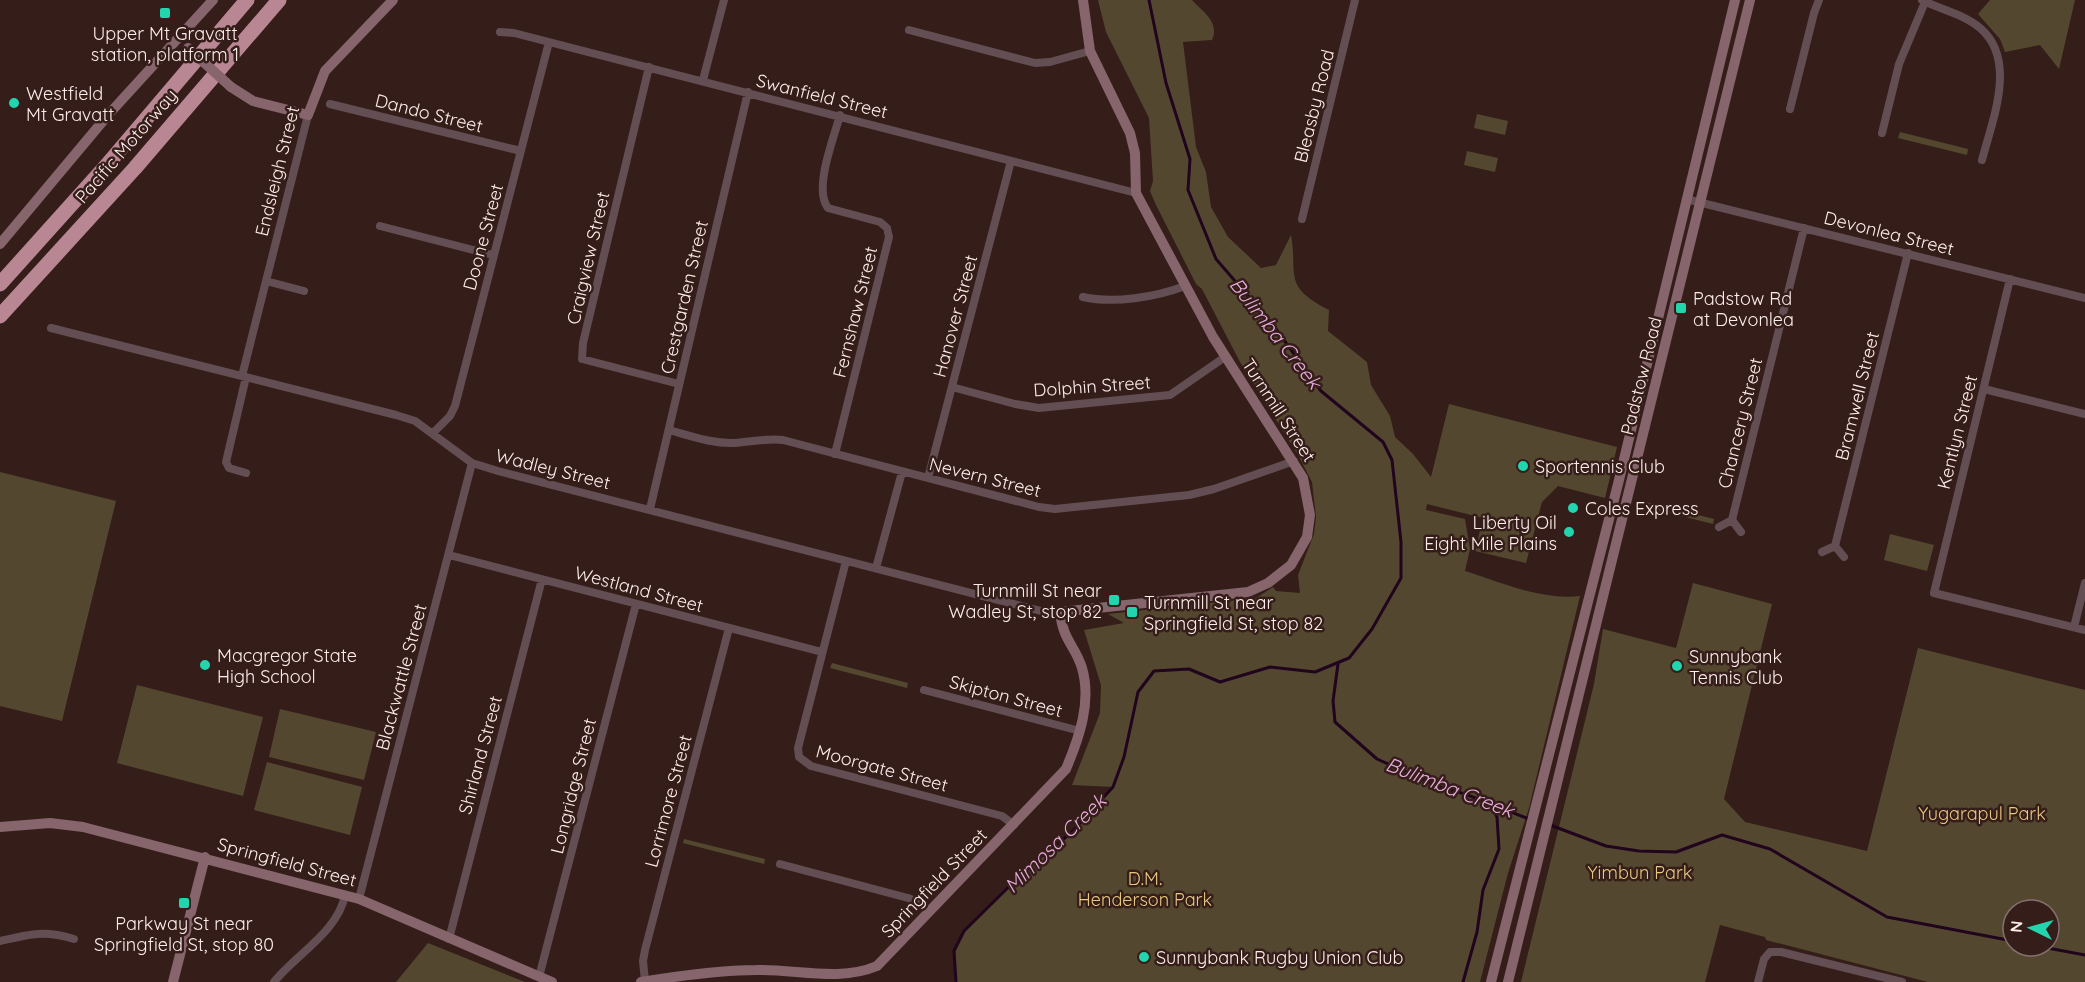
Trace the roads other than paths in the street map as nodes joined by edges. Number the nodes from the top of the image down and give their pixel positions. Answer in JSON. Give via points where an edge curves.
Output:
{"nodes":[{"id":1,"x":213,"y":0,"type":"edge"},
{"id":2,"x":247,"y":0,"type":"edge"},
{"id":3,"x":279,"y":0,"type":"edge"},
{"id":4,"x":393,"y":0,"type":"edge"},
{"id":5,"x":724,"y":0,"type":"edge"},
{"id":6,"x":1083,"y":0,"type":"edge"},
{"id":7,"x":1355,"y":0,"type":"edge"},
{"id":8,"x":1735,"y":0,"type":"edge"},
{"id":9,"x":1750,"y":0,"type":"edge"},
{"id":10,"x":1819,"y":0,"type":"edge"},
{"id":11,"x":1924,"y":1,"type":"edge"},
{"id":12,"x":909,"y":30,"type":"dead end"},
{"id":13,"x":500,"y":32,"type":"dead end"},
{"id":14,"x":176,"y":39,"type":"junction"},
{"id":15,"x":549,"y":42,"type":"junction"},
{"id":16,"x":1090,"y":51,"type":"junction"},
{"id":17,"x":649,"y":67,"type":"junction"},
{"id":18,"x":703,"y":80,"type":"junction"},
{"id":19,"x":748,"y":92,"type":"junction"},
{"id":20,"x":330,"y":104,"type":"dead end"},
{"id":21,"x":1790,"y":110,"type":"dead end"},
{"id":22,"x":308,"y":115,"type":"junction"},
{"id":23,"x":840,"y":115,"type":"junction"},
{"id":24,"x":1882,"y":133,"type":"dead end"},
{"id":25,"x":521,"y":151,"type":"junction"},
{"id":26,"x":1982,"y":160,"type":"dead end"},
{"id":27,"x":1011,"y":161,"type":"junction"},
{"id":28,"x":1136,"y":193,"type":"junction"},
{"id":29,"x":1686,"y":199,"type":"junction"},
{"id":30,"x":1700,"y":202,"type":"junction"},
{"id":31,"x":1302,"y":219,"type":"dead end"},
{"id":32,"x":380,"y":226,"type":"dead end"},
{"id":33,"x":1804,"y":228,"type":"junction"},
{"id":34,"x":0,"y":244,"type":"edge"},
{"id":35,"x":1908,"y":254,"type":"junction"},
{"id":36,"x":493,"y":255,"type":"junction"},
{"id":37,"x":2010,"y":279,"type":"junction"},
{"id":38,"x":266,"y":281,"type":"junction"},
{"id":39,"x":0,"y":284,"type":"edge"},
{"id":40,"x":1185,"y":286,"type":"junction"},
{"id":41,"x":304,"y":291,"type":"dead end"},
{"id":42,"x":1083,"y":297,"type":"dead end"},
{"id":43,"x":2085,"y":298,"type":"edge"},
{"id":44,"x":0,"y":316,"type":"edge"},
{"id":45,"x":51,"y":328,"type":"dead end"},
{"id":46,"x":1225,"y":357,"type":"junction"},
{"id":47,"x":244,"y":377,"type":"junction"},
{"id":48,"x":679,"y":384,"type":"junction"},
{"id":49,"x":952,"y":387,"type":"junction"},
{"id":50,"x":1984,"y":389,"type":"junction"},
{"id":51,"x":2085,"y":414,"type":"edge"},
{"id":52,"x":669,"y":430,"type":"junction"},
{"id":53,"x":433,"y":434,"type":"junction"},
{"id":54,"x":835,"y":454,"type":"junction"},
{"id":55,"x":1294,"y":460,"type":"junction"},
{"id":56,"x":472,"y":463,"type":"junction"},
{"id":57,"x":902,"y":472,"type":"junction"},
{"id":58,"x":246,"y":473,"type":"dead end"},
{"id":59,"x":928,"y":478,"type":"junction"},
{"id":60,"x":650,"y":509,"type":"junction"},
{"id":61,"x":1732,"y":520,"type":"junction"},
{"id":62,"x":1719,"y":527,"type":"dead end"},
{"id":63,"x":1741,"y":532,"type":"dead end"},
{"id":64,"x":1835,"y":546,"type":"junction"},
{"id":65,"x":1822,"y":552,"type":"dead end"},
{"id":66,"x":449,"y":555,"type":"junction"},
{"id":67,"x":1844,"y":557,"type":"dead end"},
{"id":68,"x":846,"y":561,"type":"junction"},
{"id":69,"x":876,"y":568,"type":"junction"},
{"id":70,"x":542,"y":579,"type":"junction"},
{"id":71,"x":2085,"y":584,"type":"edge"},
{"id":72,"x":636,"y":604,"type":"junction"},
{"id":73,"x":1060,"y":612,"type":"junction"},
{"id":74,"x":2074,"y":627,"type":"junction"},
{"id":75,"x":729,"y":628,"type":"junction"},
{"id":76,"x":2085,"y":630,"type":"edge"},
{"id":77,"x":822,"y":652,"type":"junction"},
{"id":78,"x":924,"y":690,"type":"dead end"},
{"id":79,"x":1080,"y":731,"type":"junction"},
{"id":80,"x":1014,"y":825,"type":"junction"},
{"id":81,"x":0,"y":827,"type":"edge"},
{"id":82,"x":205,"y":857,"type":"junction"},
{"id":83,"x":780,"y":864,"type":"dead end"},
{"id":84,"x":345,"y":895,"type":"junction"},
{"id":85,"x":359,"y":899,"type":"junction"},
{"id":86,"x":929,"y":912,"type":"junction"},
{"id":87,"x":74,"y":939,"type":"dead end"},
{"id":88,"x":449,"y":939,"type":"junction"},
{"id":89,"x":0,"y":941,"type":"edge"},
{"id":90,"x":539,"y":977,"type":"junction"},
{"id":91,"x":1873,"y":978,"type":"edge"},
{"id":92,"x":173,"y":982,"type":"edge"},
{"id":93,"x":274,"y":982,"type":"edge"},
{"id":94,"x":552,"y":982,"type":"edge"},
{"id":95,"x":643,"y":982,"type":"edge"},
{"id":96,"x":1491,"y":982,"type":"edge"},
{"id":97,"x":1508,"y":982,"type":"edge"},
{"id":98,"x":1758,"y":982,"type":"edge"},
{"id":99,"x":1902,"y":982,"type":"edge"}],
"edges":[{"from":1,"to":14,"type":"street"},
{"from":2,"to":39,"type":"highway","name":"Pacific Motorway"},
{"from":3,"to":44,"type":"highway","name":"Pacific Motorway","via":[[135,168]]},
{"from":4,"to":22,"type":"street","name":"Endsleigh Street","via":[[325,72]]},
{"from":5,"to":18,"type":"street"},
{"from":6,"to":16,"type":"street"},
{"from":7,"to":31,"type":"street","name":"Bleasby Road"},
{"from":8,"to":29,"type":"street","name":"Padstow Road"},
{"from":9,"to":30,"type":"street","name":"Padstow Road"},
{"from":10,"to":21,"type":"street"},
{"from":11,"to":24,"type":"street","via":[[1899,64]]},
{"from":11,"to":26,"type":"street","via":[[1981,28],[1997,54],[1999,89]]},
{"from":12,"to":16,"type":"street","via":[[1035,63],[1050,63]]},
{"from":13,"to":15,"type":"street","name":"Swanfield Street"},
{"from":14,"to":22,"type":"street","bridge":true,"via":[[253,101]]},
{"from":14,"to":34,"type":"street"},
{"from":15,"to":17,"type":"street","name":"Swanfield Street"},
{"from":15,"to":25,"type":"street","name":"Doone Street"},
{"from":16,"to":28,"type":"street","via":[[1130,133]]},
{"from":17,"to":18,"type":"street","name":"Swanfield Street"},
{"from":17,"to":48,"type":"street","name":"Craigview Street","via":[[582,359]]},
{"from":18,"to":19,"type":"street","name":"Swanfield Street"},
{"from":19,"to":23,"type":"street","name":"Swanfield Street"},
{"from":19,"to":48,"type":"street","name":"Crestgarden Street"},
{"from":20,"to":25,"type":"street","name":"Dando Street"},
{"from":22,"to":38,"type":"street","name":"Endsleigh Street"},
{"from":23,"to":27,"type":"street","name":"Swanfield Street"},
{"from":23,"to":54,"type":"street","name":"Fernshaw Street","via":[[821,189],[823,201],[828,208],[880,222],[889,237]]},
{"from":25,"to":36,"type":"street","name":"Doone Street"},
{"from":27,"to":28,"type":"street","name":"Swanfield Street"},
{"from":27,"to":49,"type":"street","name":"Hanover Street"},
{"from":28,"to":40,"type":"street","name":"Turnmill Street"},
{"from":29,"to":30,"type":"street","name":"Devonlea Street"},
{"from":29,"to":96,"type":"street","name":"Padstow Road"},
{"from":30,"to":33,"type":"street","name":"Devonlea Street"},
{"from":30,"to":97,"type":"street","name":"Padstow Road"},
{"from":32,"to":36,"type":"street"},
{"from":33,"to":35,"type":"street","name":"Devonlea Street"},
{"from":33,"to":61,"type":"street","name":"Chancery Street"},
{"from":35,"to":37,"type":"street","name":"Devonlea Street"},
{"from":35,"to":64,"type":"street","name":"Bramwell Street"},
{"from":36,"to":53,"type":"street","name":"Doone Street","via":[[455,406]]},
{"from":37,"to":43,"type":"street","name":"Devonlea Street"},
{"from":37,"to":50,"type":"street","name":"Kentlyn Street"},
{"from":38,"to":41,"type":"street"},
{"from":38,"to":47,"type":"street","name":"Endsleigh Street"},
{"from":40,"to":42,"type":"street","via":[[1151,295]]},
{"from":40,"to":46,"type":"street","name":"Turnmill Street"},
{"from":45,"to":47,"type":"street","name":"Wadley Street"},
{"from":46,"to":49,"type":"street","name":"Dolphin Street","via":[[1170,395],[1039,408]]},
{"from":46,"to":55,"type":"street","name":"Turnmill Street"},
{"from":47,"to":53,"type":"street","name":"Wadley Street","via":[[396,415]]},
{"from":47,"to":58,"type":"street","name":"Endsleigh Street","via":[[226,462],[229,468]]},
{"from":48,"to":52,"type":"street","name":"Crestgarden Street"},
{"from":49,"to":59,"type":"street","name":"Hanover Street"},
{"from":50,"to":51,"type":"street"},
{"from":50,"to":74,"type":"street","name":"Kentlyn Street","via":[[1934,593]]},
{"from":52,"to":54,"type":"street","name":"Nevern Street","via":[[713,442],[768,438]]},
{"from":52,"to":60,"type":"street","name":"Crestgarden Street"},
{"from":53,"to":56,"type":"street","name":"Wadley Street"},
{"from":54,"to":57,"type":"street","name":"Nevern Street"},
{"from":55,"to":59,"type":"street","name":"Nevern Street","via":[[1189,495],[1055,509]]},
{"from":55,"to":73,"type":"street","name":"Turnmill Street","via":[[1309,498],[1307,537],[1291,565],[1268,583],[1248,592]]},
{"from":56,"to":60,"type":"street","name":"Wadley Street"},
{"from":56,"to":66,"type":"street","name":"Blackwattle Street"},
{"from":57,"to":59,"type":"street","name":"Nevern Street"},
{"from":57,"to":69,"type":"street"},
{"from":60,"to":68,"type":"street","name":"Wadley Street"},
{"from":61,"to":62,"type":"street"},
{"from":61,"to":63,"type":"street"},
{"from":64,"to":65,"type":"street"},
{"from":64,"to":67,"type":"street"},
{"from":66,"to":70,"type":"street","name":"Westland Street"},
{"from":66,"to":85,"type":"street","name":"Blackwattle Street"},
{"from":68,"to":69,"type":"street","name":"Wadley Street"},
{"from":68,"to":77,"type":"street","name":"Moorgate Street"},
{"from":69,"to":73,"type":"street","name":"Wadley Street","via":[[1045,612]]},
{"from":70,"to":72,"type":"street","name":"Westland Street"},
{"from":70,"to":88,"type":"street","name":"Shirland Street"},
{"from":71,"to":74,"type":"street"},
{"from":72,"to":75,"type":"street","name":"Westland Street"},
{"from":72,"to":90,"type":"street","name":"Longridge Street"},
{"from":73,"to":79,"type":"street","name":"Springfield Street","via":[[1062,632],[1082,667],[1085,683]]},
{"from":74,"to":76,"type":"street"},
{"from":75,"to":77,"type":"street","name":"Westland Street"},
{"from":75,"to":95,"type":"street","name":"Lorrimore Street","via":[[642,961]]},
{"from":77,"to":80,"type":"street","name":"Moorgate Street","via":[[798,748],[804,763],[1002,816]]},
{"from":78,"to":79,"type":"street","name":"Skipton Street"},
{"from":79,"to":80,"type":"street","name":"Springfield Street","via":[[1066,769]]},
{"from":80,"to":86,"type":"street","name":"Springfield Street"},
{"from":81,"to":82,"type":"street","name":"Springfield Street","via":[[66,824]]},
{"from":82,"to":84,"type":"street","name":"Springfield Street"},
{"from":82,"to":92,"type":"street"},
{"from":83,"to":86,"type":"street","via":[[908,898]]},
{"from":84,"to":85,"type":"street","name":"Springfield Street"},
{"from":84,"to":93,"type":"street","via":[[337,915]]},
{"from":85,"to":88,"type":"street","name":"Springfield Street"},
{"from":86,"to":95,"type":"street","name":"Springfield Street","via":[[877,966],[853,978],[757,969]]},
{"from":87,"to":89,"type":"street","via":[[36,932]]},
{"from":88,"to":90,"type":"street","name":"Springfield Street"},
{"from":90,"to":94,"type":"street","name":"Springfield Street"},
{"from":91,"to":98,"type":"street","via":[[1770,952]]},
{"from":91,"to":99,"type":"street"}]}
